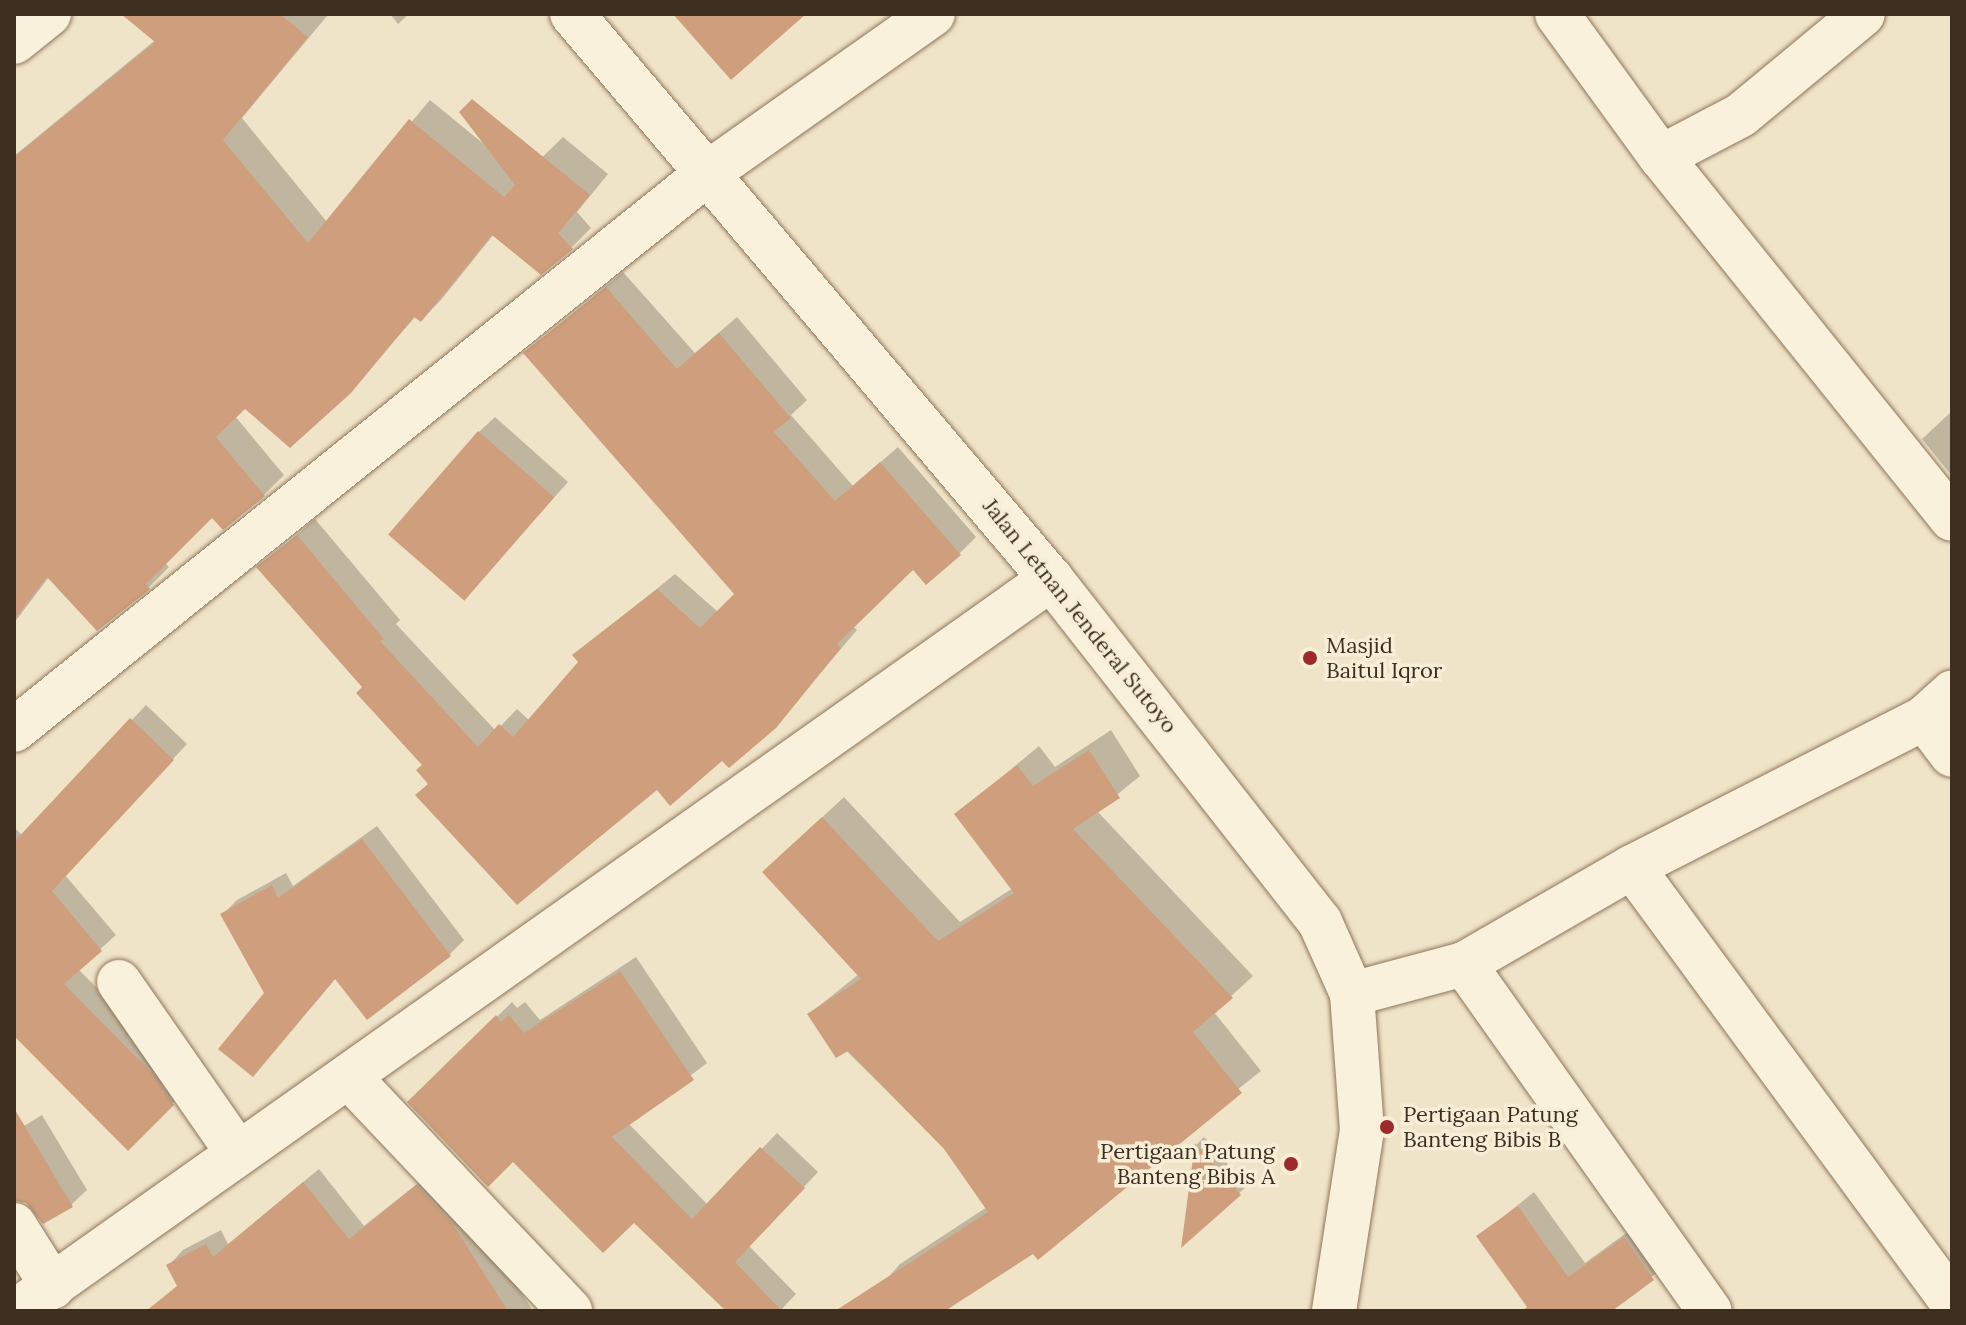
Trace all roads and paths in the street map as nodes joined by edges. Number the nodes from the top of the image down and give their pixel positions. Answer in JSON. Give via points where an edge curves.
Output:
{"nodes":[{"id":1,"x":49,"y":14,"type":"edge"},
{"id":2,"x":572,"y":14,"type":"edge"},
{"id":3,"x":933,"y":14,"type":"edge"},
{"id":4,"x":1557,"y":14,"type":"edge"},
{"id":5,"x":1863,"y":14,"type":"edge"},
{"id":6,"x":14,"y":42,"type":"edge"},
{"id":7,"x":1661,"y":157,"type":"junction"},
{"id":8,"x":709,"y":172,"type":"junction"},
{"id":9,"x":1952,"y":519,"type":"edge"},
{"id":10,"x":1051,"y":579,"type":"junction"},
{"id":11,"x":1938,"y":706,"type":"edge"},
{"id":12,"x":14,"y":730,"type":"edge"},
{"id":13,"x":1952,"y":755,"type":"edge"},
{"id":14,"x":1632,"y":867,"type":"junction"},
{"id":15,"x":1464,"y":964,"type":"junction"},
{"id":16,"x":119,"y":982,"type":"dead end"},
{"id":17,"x":1352,"y":994,"type":"junction"},
{"id":18,"x":349,"y":1077,"type":"junction"},
{"id":19,"x":238,"y":1153,"type":"junction"},
{"id":20,"x":14,"y":1225,"type":"edge"},
{"id":21,"x":53,"y":1287,"type":"junction"},
{"id":22,"x":1952,"y":1302,"type":"edge"},
{"id":23,"x":16,"y":1311,"type":"edge"},
{"id":24,"x":570,"y":1311,"type":"edge"},
{"id":25,"x":1334,"y":1311,"type":"edge"},
{"id":26,"x":1710,"y":1311,"type":"edge"}],
"edges":[{"from":1,"to":6,"type":"street"},
{"from":2,"to":8,"type":"street","name":"Jalan Letnan Jenderal Sutoyo"},
{"from":3,"to":8,"type":"street"},
{"from":4,"to":7,"type":"street"},
{"from":5,"to":7,"type":"street","via":[[1741,115]]},
{"from":7,"to":9,"type":"street"},
{"from":8,"to":10,"type":"street","name":"Jalan Letnan Jenderal Sutoyo"},
{"from":8,"to":12,"type":"street"},
{"from":10,"to":17,"type":"street","name":"Jalan Letnan Jenderal Sutoyo","via":[[1287,875],[1320,922]]},
{"from":10,"to":18,"type":"street"},
{"from":11,"to":13,"type":"street"},
{"from":11,"to":14,"type":"street"},
{"from":14,"to":15,"type":"street"},
{"from":14,"to":22,"type":"street"},
{"from":15,"to":17,"type":"street"},
{"from":15,"to":26,"type":"street"},
{"from":16,"to":19,"type":"street"},
{"from":17,"to":25,"type":"street","name":"Jalan Letnan Jenderal Sutoyo","via":[[1362,1130]]},
{"from":18,"to":19,"type":"street"},
{"from":18,"to":24,"type":"street"},
{"from":19,"to":21,"type":"street"},
{"from":20,"to":21,"type":"street"},
{"from":21,"to":23,"type":"street"}]}
